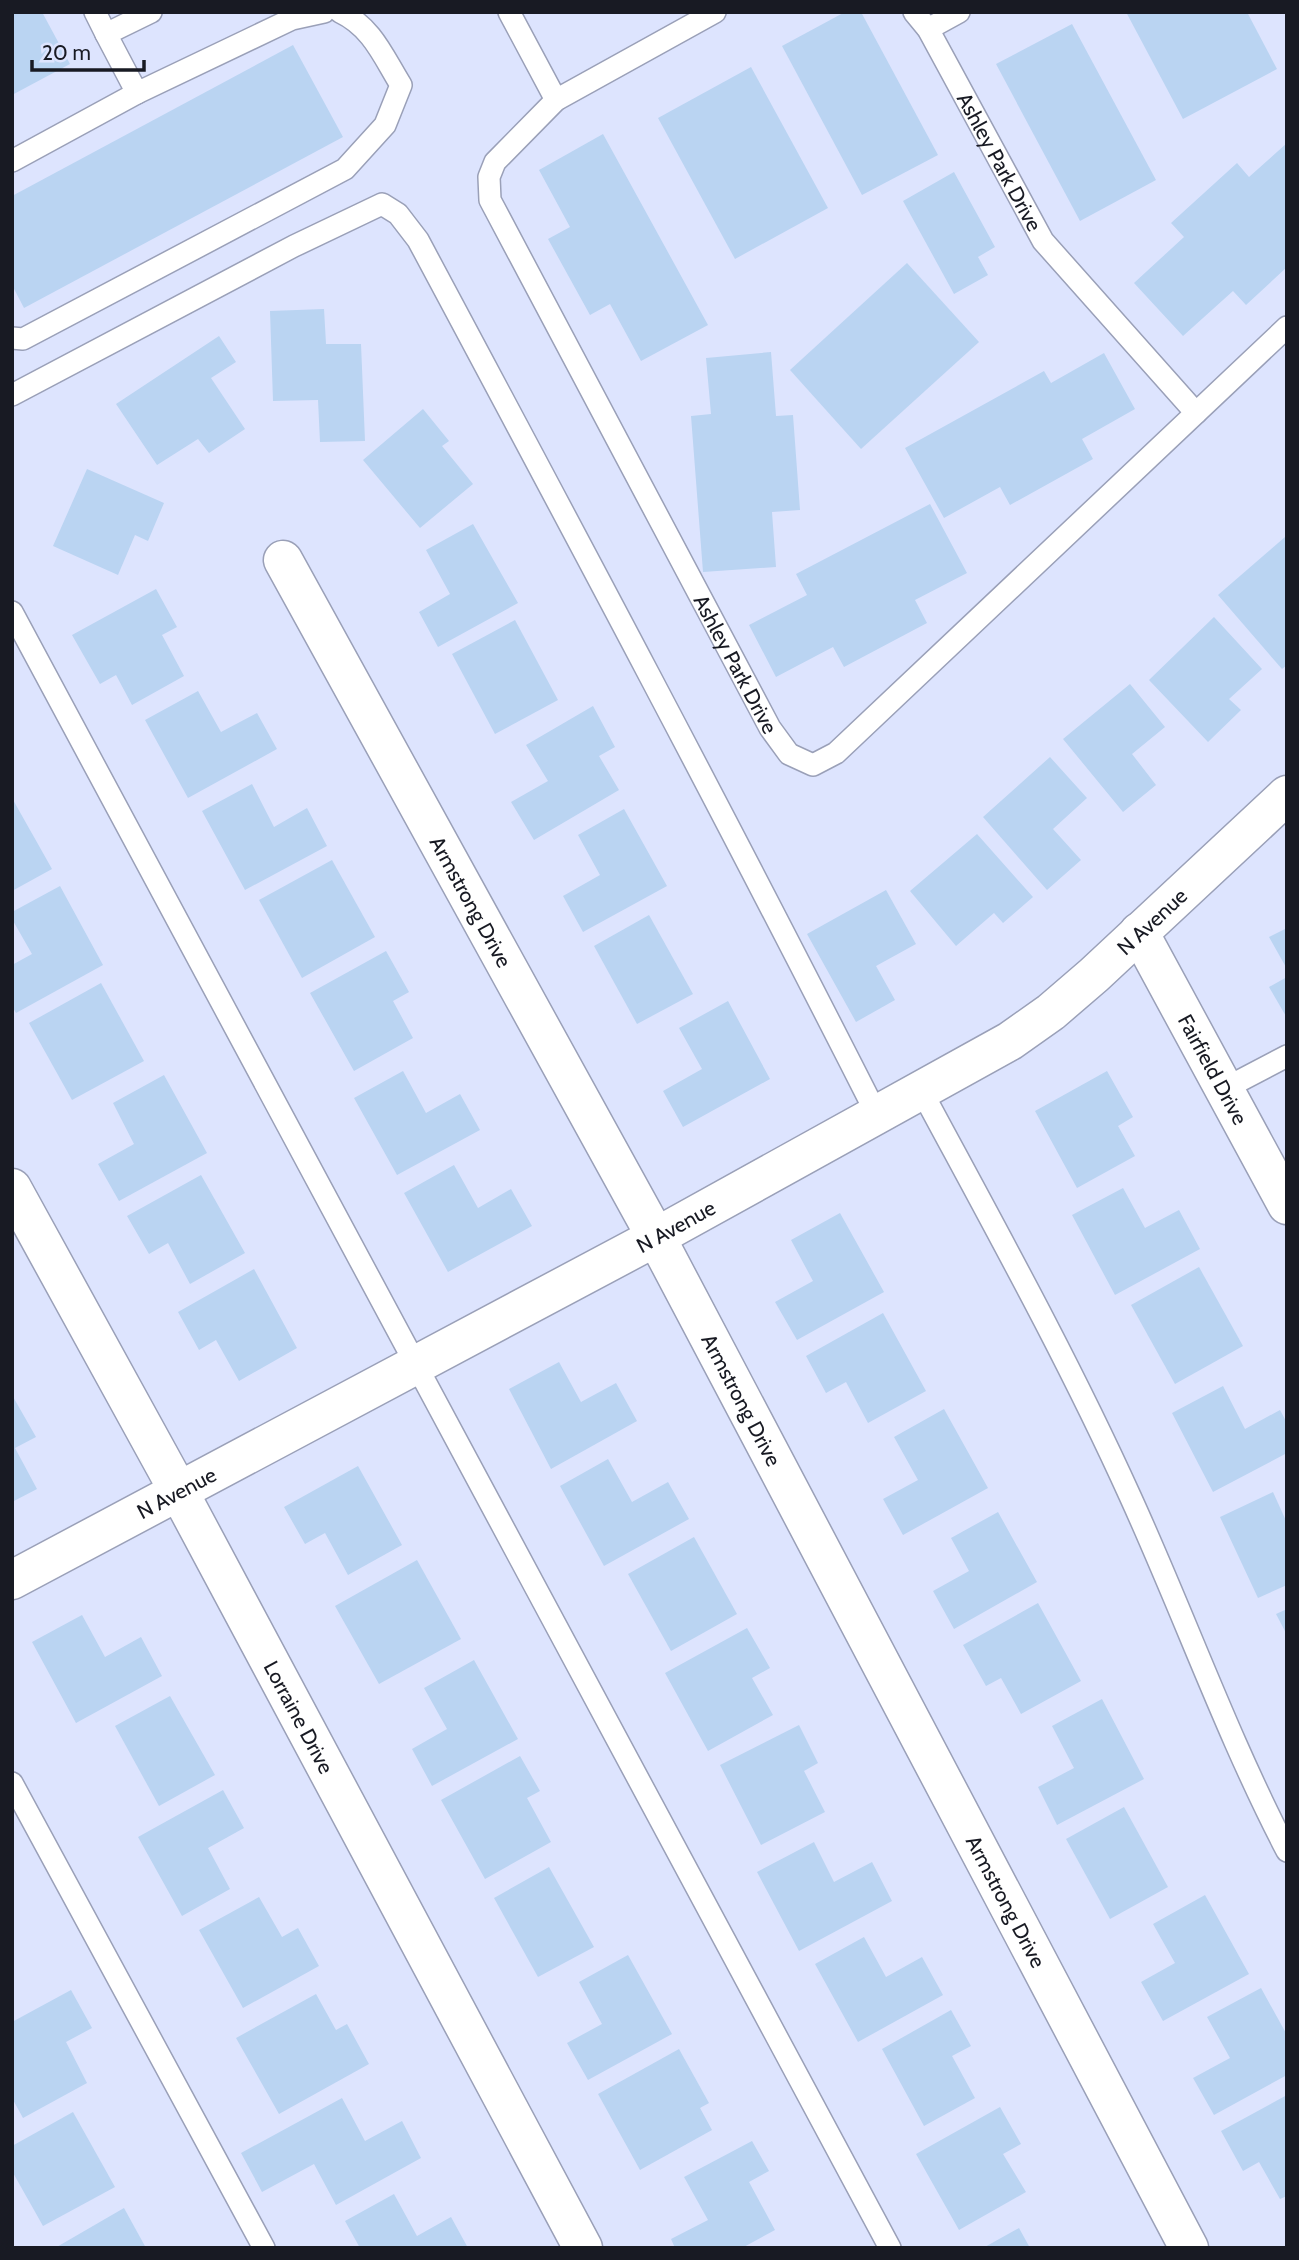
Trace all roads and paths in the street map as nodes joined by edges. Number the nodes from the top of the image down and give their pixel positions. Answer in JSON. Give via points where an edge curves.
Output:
{"nodes":[{"id":1,"x":95,"y":12,"type":"edge"},
{"id":2,"x":151,"y":12,"type":"edge"},
{"id":3,"x":324,"y":12,"type":"edge"},
{"id":4,"x":340,"y":12,"type":"edge"},
{"id":5,"x":509,"y":12,"type":"edge"},
{"id":6,"x":715,"y":12,"type":"edge"},
{"id":7,"x":914,"y":12,"type":"edge"},
{"id":8,"x":959,"y":12,"type":"edge"},
{"id":9,"x":928,"y":29,"type":"junction"},
{"id":10,"x":106,"y":34,"type":"junction"},
{"id":11,"x":137,"y":93,"type":"junction"},
{"id":12,"x":556,"y":100,"type":"junction"},
{"id":13,"x":12,"y":161,"type":"edge"},
{"id":14,"x":1287,"y":327,"type":"edge"},
{"id":15,"x":12,"y":338,"type":"edge"},
{"id":16,"x":12,"y":395,"type":"edge"},
{"id":17,"x":1196,"y":413,"type":"junction"},
{"id":18,"x":283,"y":560,"type":"dead end"},
{"id":19,"x":12,"y":612,"type":"edge"},
{"id":20,"x":1287,"y":795,"type":"edge"},
{"id":21,"x":1139,"y":932,"type":"junction"},
{"id":22,"x":1287,"y":1056,"type":"edge"},
{"id":23,"x":1224,"y":1089,"type":"junction"},
{"id":24,"x":921,"y":1090,"type":"junction"},
{"id":25,"x":877,"y":1115,"type":"junction"},
{"id":26,"x":12,"y":1188,"type":"edge"},
{"id":27,"x":1287,"y":1205,"type":"edge"},
{"id":28,"x":656,"y":1237,"type":"junction"},
{"id":29,"x":414,"y":1365,"type":"junction"},
{"id":30,"x":178,"y":1490,"type":"junction"},
{"id":31,"x":12,"y":1580,"type":"edge"},
{"id":32,"x":12,"y":1783,"type":"edge"},
{"id":33,"x":1287,"y":1851,"type":"edge"},
{"id":34,"x":264,"y":2248,"type":"edge"},
{"id":35,"x":583,"y":2248,"type":"edge"},
{"id":36,"x":890,"y":2248,"type":"edge"},
{"id":37,"x":1189,"y":2248,"type":"edge"}],
"edges":[{"from":1,"to":10,"type":"lane"},
{"from":2,"to":10,"type":"lane"},
{"from":3,"to":11,"type":"lane","via":[[292,19]]},
{"from":4,"to":15,"type":"lane","via":[[367,29],[401,85],[384,125],[345,169],[23,339]]},
{"from":5,"to":12,"type":"lane"},
{"from":6,"to":12,"type":"lane","name":"Ashley Park Drive"},
{"from":7,"to":9,"type":"lane","name":"Ashley Park Drive"},
{"from":8,"to":9,"type":"lane"},
{"from":9,"to":17,"type":"lane","name":"Ashley Park Drive","via":[[1043,241]]},
{"from":10,"to":11,"type":"lane"},
{"from":11,"to":13,"type":"lane"},
{"from":12,"to":17,"type":"lane","name":"Ashley Park Drive","via":[[495,162],[489,177],[490,200],[770,728],[789,754],[813,765],[836,753]]},
{"from":14,"to":17,"type":"lane","name":"Ashley Park Drive"},
{"from":16,"to":25,"type":"lane","via":[[382,204],[398,214],[418,240],[537,461]]},
{"from":18,"to":28,"type":"street","name":"Armstrong Drive"},
{"from":19,"to":29,"type":"lane"},
{"from":20,"to":21,"type":"street","name":"N Avenue"},
{"from":21,"to":23,"type":"street","name":"Fairfield Drive"},
{"from":21,"to":24,"type":"street","name":"N Avenue","via":[[1051,1012],[1010,1041]]},
{"from":22,"to":23,"type":"lane"},
{"from":23,"to":27,"type":"street","name":"Fairfield Drive"},
{"from":24,"to":25,"type":"street","name":"N Avenue"},
{"from":24,"to":33,"type":"lane","via":[[1079,1386],[1258,1797]]},
{"from":25,"to":28,"type":"street","name":"N Avenue"},
{"from":26,"to":30,"type":"street","name":"Lorraine Drive"},
{"from":28,"to":29,"type":"street","name":"N Avenue"},
{"from":28,"to":37,"type":"street","name":"Armstrong Drive"},
{"from":29,"to":30,"type":"street","name":"N Avenue"},
{"from":29,"to":36,"type":"lane"},
{"from":30,"to":31,"type":"street","name":"N Avenue"},
{"from":30,"to":35,"type":"street","name":"Lorraine Drive"},
{"from":32,"to":34,"type":"lane"}]}
